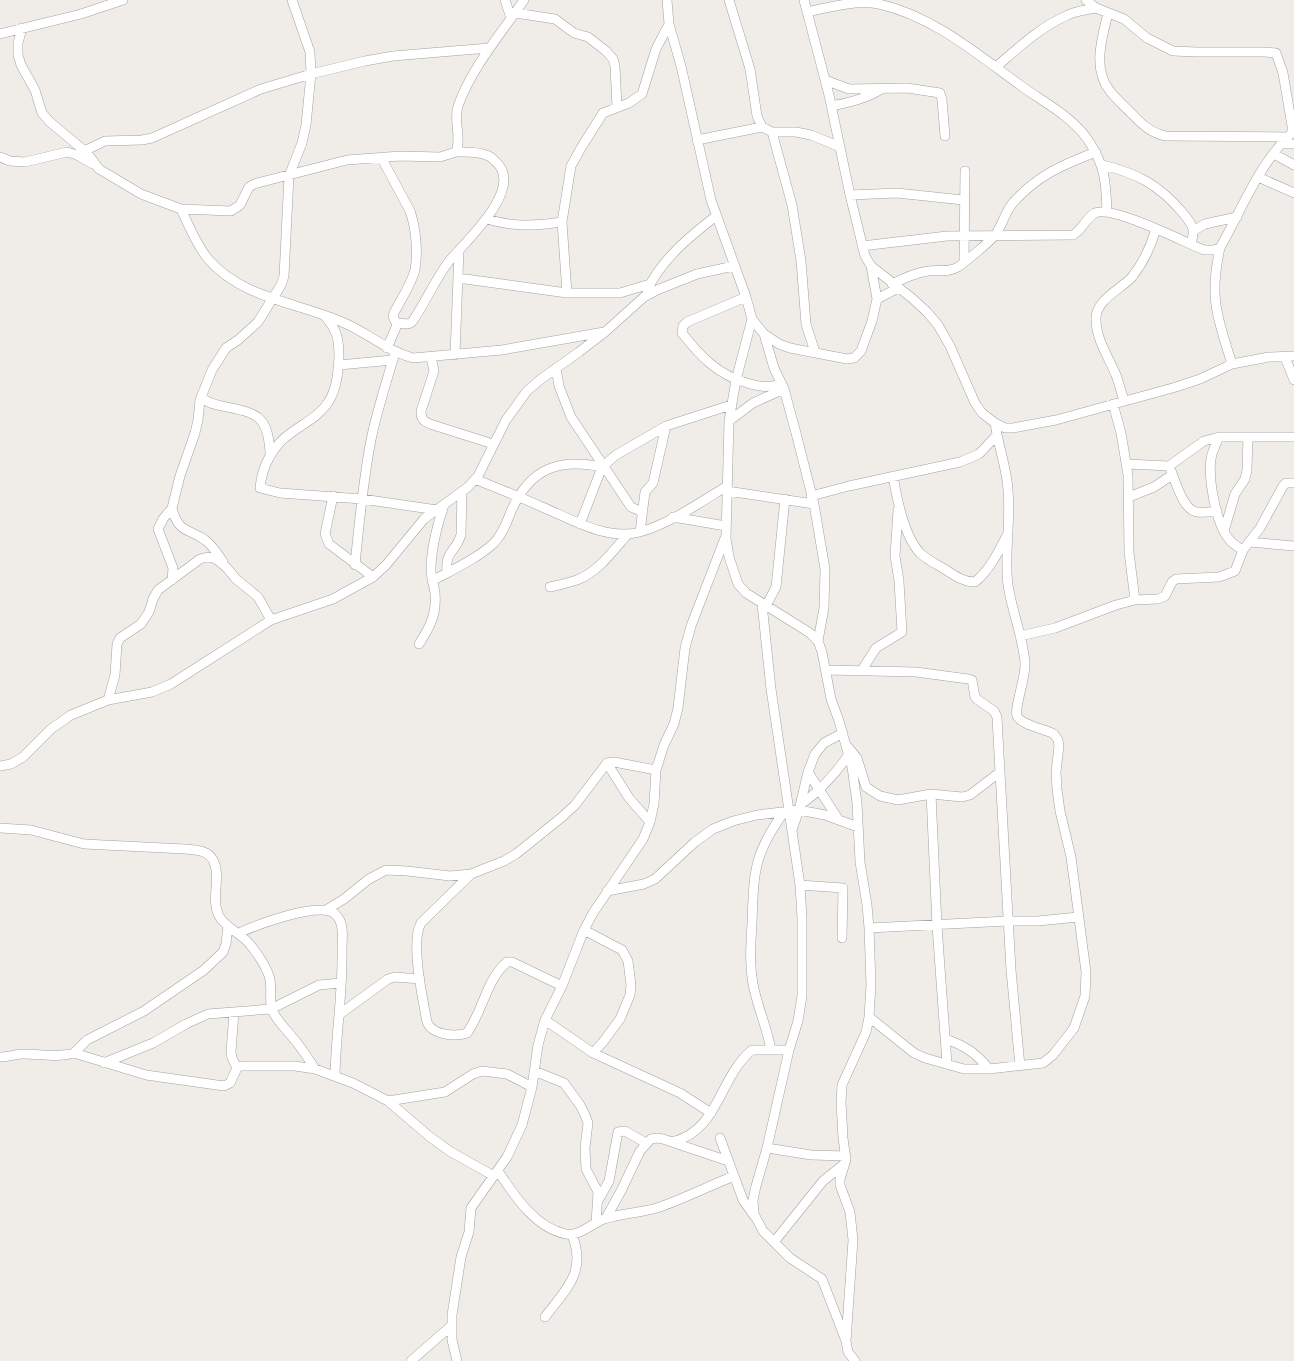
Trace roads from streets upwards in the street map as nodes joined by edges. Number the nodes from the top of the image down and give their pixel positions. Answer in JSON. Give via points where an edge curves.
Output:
{"nodes":[{"id":1,"x":123,"y":0,"type":"edge"},
{"id":2,"x":292,"y":0,"type":"edge"},
{"id":3,"x":505,"y":0,"type":"edge"},
{"id":4,"x":524,"y":0,"type":"edge"},
{"id":5,"x":667,"y":0,"type":"edge"},
{"id":6,"x":729,"y":0,"type":"edge"},
{"id":7,"x":804,"y":0,"type":"edge"},
{"id":8,"x":1086,"y":0,"type":"edge"},
{"id":9,"x":1096,"y":8,"type":"junction"},
{"id":10,"x":807,"y":12,"type":"junction"},
{"id":11,"x":1108,"y":13,"type":"junction"},
{"id":12,"x":513,"y":16,"type":"junction"},
{"id":13,"x":669,"y":24,"type":"junction"},
{"id":14,"x":22,"y":28,"type":"junction"},
{"id":15,"x":0,"y":34,"type":"edge"},
{"id":16,"x":489,"y":48,"type":"junction"},
{"id":17,"x":996,"y":67,"type":"junction"},
{"id":18,"x":311,"y":74,"type":"junction"},
{"id":19,"x":825,"y":80,"type":"junction"},
{"id":20,"x":882,"y":89,"type":"junction"},
{"id":21,"x":831,"y":106,"type":"junction"},
{"id":22,"x":617,"y":107,"type":"junction"},
{"id":23,"x":762,"y":127,"type":"junction"},
{"id":24,"x":772,"y":132,"type":"junction"},
{"id":25,"x":945,"y":136,"type":"dead end"},
{"id":26,"x":1292,"y":136,"type":"edge"},
{"id":27,"x":697,"y":140,"type":"junction"},
{"id":28,"x":840,"y":147,"type":"junction"},
{"id":29,"x":84,"y":151,"type":"junction"},
{"id":30,"x":456,"y":152,"type":"junction"},
{"id":31,"x":1096,"y":152,"type":"junction"},
{"id":32,"x":1274,"y":154,"type":"junction"},
{"id":33,"x":0,"y":157,"type":"edge"},
{"id":34,"x":381,"y":157,"type":"junction"},
{"id":35,"x":1102,"y":165,"type":"junction"},
{"id":36,"x":1294,"y":165,"type":"edge"},
{"id":37,"x":99,"y":169,"type":"junction"},
{"id":38,"x":965,"y":171,"type":"dead end"},
{"id":39,"x":290,"y":176,"type":"junction"},
{"id":40,"x":1258,"y":177,"type":"junction"},
{"id":41,"x":1294,"y":193,"type":"edge"},
{"id":42,"x":850,"y":195,"type":"junction"},
{"id":43,"x":963,"y":200,"type":"junction"},
{"id":44,"x":181,"y":209,"type":"junction"},
{"id":45,"x":1108,"y":212,"type":"junction"},
{"id":46,"x":716,"y":216,"type":"junction"},
{"id":47,"x":1237,"y":218,"type":"junction"},
{"id":48,"x":487,"y":219,"type":"junction"},
{"id":49,"x":562,"y":222,"type":"junction"},
{"id":50,"x":1156,"y":229,"type":"junction"},
{"id":51,"x":1193,"y":231,"type":"junction"},
{"id":52,"x":995,"y":235,"type":"junction"},
{"id":53,"x":964,"y":236,"type":"junction"},
{"id":54,"x":1192,"y":244,"type":"junction"},
{"id":55,"x":862,"y":246,"type":"junction"},
{"id":56,"x":1220,"y":248,"type":"junction"},
{"id":57,"x":460,"y":250,"type":"junction"},
{"id":58,"x":964,"y":262,"type":"junction"},
{"id":59,"x":734,"y":266,"type":"junction"},
{"id":60,"x":871,"y":266,"type":"junction"},
{"id":61,"x":458,"y":278,"type":"junction"},
{"id":62,"x":650,"y":284,"type":"junction"},
{"id":63,"x":895,"y":286,"type":"junction"},
{"id":64,"x":567,"y":293,"type":"junction"},
{"id":65,"x":644,"y":297,"type":"junction"},
{"id":66,"x":746,"y":297,"type":"junction"},
{"id":67,"x":876,"y":298,"type":"junction"},
{"id":68,"x":271,"y":299,"type":"junction"},
{"id":69,"x":324,"y":315,"type":"junction"},
{"id":70,"x":752,"y":319,"type":"junction"},
{"id":71,"x":397,"y":323,"type":"junction"},
{"id":72,"x":605,"y":332,"type":"junction"},
{"id":73,"x":764,"y":334,"type":"junction"},
{"id":74,"x":815,"y":352,"type":"junction"},
{"id":75,"x":392,"y":353,"type":"junction"},
{"id":76,"x":455,"y":355,"type":"junction"},
{"id":77,"x":431,"y":357,"type":"junction"},
{"id":78,"x":1289,"y":357,"type":"edge"},
{"id":79,"x":1232,"y":364,"type":"junction"},
{"id":80,"x":338,"y":365,"type":"junction"},
{"id":81,"x":556,"y":368,"type":"junction"},
{"id":82,"x":736,"y":380,"type":"junction"},
{"id":83,"x":1294,"y":380,"type":"edge"},
{"id":84,"x":783,"y":386,"type":"junction"},
{"id":85,"x":201,"y":397,"type":"junction"},
{"id":86,"x":1124,"y":400,"type":"junction"},
{"id":87,"x":1113,"y":404,"type":"junction"},
{"id":88,"x":731,"y":405,"type":"junction"},
{"id":89,"x":729,"y":421,"type":"junction"},
{"id":90,"x":995,"y":423,"type":"junction"},
{"id":91,"x":666,"y":426,"type":"junction"},
{"id":92,"x":997,"y":435,"type":"junction"},
{"id":93,"x":1219,"y":436,"type":"junction"},
{"id":94,"x":1248,"y":436,"type":"junction"},
{"id":95,"x":1294,"y":437,"type":"edge"},
{"id":96,"x":493,"y":444,"type":"junction"},
{"id":97,"x":270,"y":454,"type":"junction"},
{"id":98,"x":1127,"y":464,"type":"junction"},
{"id":99,"x":603,"y":466,"type":"junction"},
{"id":100,"x":1168,"y":466,"type":"junction"},
{"id":101,"x":1172,"y":475,"type":"junction"},
{"id":102,"x":893,"y":476,"type":"junction"},
{"id":103,"x":475,"y":479,"type":"junction"},
{"id":104,"x":1294,"y":483,"type":"edge"},
{"id":105,"x":727,"y":489,"type":"junction"},
{"id":106,"x":462,"y":491,"type":"junction"},
{"id":107,"x":333,"y":496,"type":"junction"},
{"id":108,"x":518,"y":496,"type":"junction"},
{"id":109,"x":1129,"y":497,"type":"junction"},
{"id":110,"x":362,"y":499,"type":"junction"},
{"id":111,"x":785,"y":499,"type":"junction"},
{"id":112,"x":812,"y":500,"type":"junction"},
{"id":113,"x":898,"y":504,"type":"junction"},
{"id":114,"x":440,"y":507,"type":"junction"},
{"id":115,"x":172,"y":508,"type":"junction"},
{"id":116,"x":1217,"y":511,"type":"junction"},
{"id":117,"x":642,"y":512,"type":"junction"},
{"id":118,"x":673,"y":517,"type":"junction"},
{"id":119,"x":580,"y":524,"type":"junction"},
{"id":120,"x":726,"y":526,"type":"junction"},
{"id":121,"x":640,"y":532,"type":"junction"},
{"id":122,"x":1008,"y":532,"type":"junction"},
{"id":123,"x":1224,"y":532,"type":"junction"},
{"id":124,"x":627,"y":535,"type":"junction"},
{"id":125,"x":726,"y":538,"type":"junction"},
{"id":126,"x":1249,"y":542,"type":"junction"},
{"id":127,"x":1294,"y":546,"type":"edge"},
{"id":128,"x":1243,"y":550,"type":"junction"},
{"id":129,"x":355,"y":565,"type":"junction"},
{"id":130,"x":226,"y":567,"type":"junction"},
{"id":131,"x":447,"y":572,"type":"junction"},
{"id":132,"x":373,"y":577,"type":"junction"},
{"id":133,"x":172,"y":580,"type":"junction"},
{"id":134,"x":432,"y":581,"type":"junction"},
{"id":135,"x":550,"y":587,"type":"dead end"},
{"id":136,"x":1136,"y":600,"type":"junction"},
{"id":137,"x":764,"y":605,"type":"junction"},
{"id":138,"x":272,"y":620,"type":"junction"},
{"id":139,"x":1020,"y":636,"type":"junction"},
{"id":140,"x":818,"y":641,"type":"junction"},
{"id":141,"x":419,"y":644,"type":"dead end"},
{"id":142,"x":826,"y":670,"type":"junction"},
{"id":143,"x":862,"y":670,"type":"junction"},
{"id":144,"x":108,"y":700,"type":"junction"},
{"id":145,"x":843,"y":733,"type":"junction"},
{"id":146,"x":847,"y":749,"type":"junction"},
{"id":147,"x":607,"y":762,"type":"junction"},
{"id":148,"x":0,"y":766,"type":"edge"},
{"id":149,"x":656,"y":770,"type":"junction"},
{"id":150,"x":808,"y":772,"type":"junction"},
{"id":151,"x":1000,"y":772,"type":"junction"},
{"id":152,"x":818,"y":789,"type":"junction"},
{"id":153,"x":931,"y":794,"type":"junction"},
{"id":154,"x":800,"y":807,"type":"junction"},
{"id":155,"x":786,"y":812,"type":"junction"},
{"id":156,"x":838,"y":819,"type":"junction"},
{"id":157,"x":650,"y":822,"type":"junction"},
{"id":158,"x":858,"y":826,"type":"junction"},
{"id":159,"x":0,"y":828,"type":"edge"},
{"id":160,"x":792,"y":830,"type":"junction"},
{"id":161,"x":472,"y":874,"type":"junction"},
{"id":162,"x":800,"y":885,"type":"junction"},
{"id":163,"x":607,"y":891,"type":"junction"},
{"id":164,"x":326,"y":910,"type":"junction"},
{"id":165,"x":1078,"y":917,"type":"junction"},
{"id":166,"x":1008,"y":921,"type":"junction"},
{"id":167,"x":228,"y":926,"type":"junction"},
{"id":168,"x":937,"y":926,"type":"junction"},
{"id":169,"x":869,"y":928,"type":"junction"},
{"id":170,"x":584,"y":930,"type":"junction"},
{"id":171,"x":238,"y":933,"type":"junction"},
{"id":172,"x":842,"y":938,"type":"dead end"},
{"id":173,"x":420,"y":979,"type":"junction"},
{"id":174,"x":341,"y":983,"type":"junction"},
{"id":175,"x":562,"y":986,"type":"junction"},
{"id":176,"x":272,"y":1008,"type":"junction"},
{"id":177,"x":234,"y":1012,"type":"junction"},
{"id":178,"x":340,"y":1014,"type":"junction"},
{"id":179,"x":869,"y":1017,"type":"junction"},
{"id":180,"x":545,"y":1020,"type":"junction"},
{"id":181,"x":945,"y":1039,"type":"junction"},
{"id":182,"x":771,"y":1050,"type":"junction"},
{"id":183,"x":789,"y":1050,"type":"junction"},
{"id":184,"x":74,"y":1053,"type":"junction"},
{"id":185,"x":593,"y":1053,"type":"junction"},
{"id":186,"x":0,"y":1057,"type":"edge"},
{"id":187,"x":104,"y":1063,"type":"junction"},
{"id":188,"x":947,"y":1064,"type":"junction"},
{"id":189,"x":1020,"y":1066,"type":"junction"},
{"id":190,"x":237,"y":1068,"type":"junction"},
{"id":191,"x":315,"y":1069,"type":"junction"},
{"id":192,"x":988,"y":1069,"type":"junction"},
{"id":193,"x":534,"y":1071,"type":"junction"},
{"id":194,"x":335,"y":1075,"type":"junction"},
{"id":195,"x":532,"y":1087,"type":"junction"},
{"id":196,"x":388,"y":1101,"type":"junction"},
{"id":197,"x":711,"y":1113,"type":"junction"},
{"id":198,"x":720,"y":1138,"type":"dead end"},
{"id":199,"x":672,"y":1142,"type":"junction"},
{"id":200,"x":646,"y":1143,"type":"junction"},
{"id":201,"x":767,"y":1148,"type":"junction"},
{"id":202,"x":845,"y":1160,"type":"junction"},
{"id":203,"x":728,"y":1161,"type":"junction"},
{"id":204,"x":496,"y":1174,"type":"junction"},
{"id":205,"x":734,"y":1176,"type":"junction"},
{"id":206,"x":598,"y":1200,"type":"junction"},
{"id":207,"x":606,"y":1218,"type":"junction"},
{"id":208,"x":756,"y":1219,"type":"junction"},
{"id":209,"x":596,"y":1223,"type":"junction"},
{"id":210,"x":572,"y":1235,"type":"junction"},
{"id":211,"x":774,"y":1242,"type":"junction"},
{"id":212,"x":545,"y":1317,"type":"dead end"},
{"id":213,"x":451,"y":1326,"type":"junction"},
{"id":214,"x":846,"y":1341,"type":"junction"},
{"id":215,"x":847,"y":1357,"type":"edge"},
{"id":216,"x":411,"y":1361,"type":"edge"},
{"id":217,"x":457,"y":1361,"type":"edge"},
{"id":218,"x":855,"y":1361,"type":"edge"}],
"edges":[{"from":1,"to":14,"type":"street"},
{"from":2,"to":18,"type":"street","via":[[308,45]]},
{"from":3,"to":12,"type":"street"},
{"from":4,"to":12,"type":"street"},
{"from":5,"to":13,"type":"street"},
{"from":6,"to":23,"type":"street","via":[[750,69],[757,116]]},
{"from":7,"to":10,"type":"street"},
{"from":8,"to":9,"type":"street"},
{"from":9,"to":11,"type":"street"},
{"from":9,"to":17,"type":"street","via":[[1055,21]]},
{"from":10,"to":17,"type":"street","via":[[876,3],[902,10],[965,44]]},
{"from":10,"to":19,"type":"street"},
{"from":11,"to":26,"type":"street","via":[[1124,19],[1146,38],[1173,51],[1276,54],[1283,73]]},
{"from":11,"to":26,"type":"street","via":[[1101,45],[1100,73],[1109,90],[1145,128],[1166,136]]},
{"from":12,"to":16,"type":"street"},
{"from":12,"to":22,"type":"street","via":[[555,19],[574,34],[588,37],[606,51],[613,59]]},
{"from":13,"to":22,"type":"street","via":[[656,50],[642,94]]},
{"from":13,"to":27,"type":"street"},
{"from":14,"to":15,"type":"street"},
{"from":14,"to":29,"type":"street","via":[[18,55],[42,113]]},
{"from":16,"to":18,"type":"street","via":[[393,56]]},
{"from":16,"to":30,"type":"street","via":[[458,108],[459,145]]},
{"from":17,"to":31,"type":"street","via":[[1070,120]]},
{"from":18,"to":29,"type":"street","via":[[261,89],[152,138],[105,141]]},
{"from":18,"to":39,"type":"street","via":[[306,125]]},
{"from":19,"to":20,"type":"street","via":[[850,89]]},
{"from":19,"to":21,"type":"street"},
{"from":20,"to":21,"type":"street","via":[[847,104]]},
{"from":20,"to":25,"type":"street","via":[[940,93]]},
{"from":21,"to":28,"type":"street"},
{"from":22,"to":49,"type":"street","via":[[603,113],[574,159]]},
{"from":23,"to":24,"type":"street"},
{"from":23,"to":27,"type":"street"},
{"from":24,"to":28,"type":"street","via":[[811,135]]},
{"from":24,"to":74,"type":"street","via":[[792,205],[801,260],[806,324]]},
{"from":26,"to":32,"type":"street"},
{"from":27,"to":46,"type":"street"},
{"from":28,"to":42,"type":"street"},
{"from":29,"to":37,"type":"street"},
{"from":30,"to":34,"type":"street","via":[[440,157]]},
{"from":30,"to":48,"type":"street","via":[[485,154],[504,174],[502,188]]},
{"from":31,"to":35,"type":"street"},
{"from":31,"to":52,"type":"street","via":[[1062,165],[1041,178],[1004,216]]},
{"from":32,"to":36,"type":"street"},
{"from":32,"to":40,"type":"street"},
{"from":33,"to":37,"type":"street","via":[[17,163],[68,152]]},
{"from":34,"to":39,"type":"street","via":[[347,160]]},
{"from":34,"to":71,"type":"street","via":[[407,204],[415,230],[414,270],[393,316]]},
{"from":35,"to":45,"type":"street"},
{"from":35,"to":51,"type":"street","via":[[1129,173],[1155,186],[1177,207]]},
{"from":37,"to":44,"type":"street","via":[[141,194]]},
{"from":38,"to":43,"type":"street"},
{"from":39,"to":44,"type":"street","via":[[254,184],[240,205],[230,211]]},
{"from":39,"to":68,"type":"street","via":[[284,276]]},
{"from":40,"to":41,"type":"street"},
{"from":40,"to":47,"type":"street"},
{"from":42,"to":43,"type":"street","via":[[897,193]]},
{"from":42,"to":55,"type":"street"},
{"from":43,"to":53,"type":"street"},
{"from":44,"to":68,"type":"street","via":[[209,260],[234,281]]},
{"from":45,"to":50,"type":"street"},
{"from":45,"to":52,"type":"street","via":[[1092,215],[1073,235]]},
{"from":46,"to":59,"type":"street"},
{"from":46,"to":62,"type":"street","via":[[680,245]]},
{"from":47,"to":51,"type":"street","via":[[1205,224]]},
{"from":47,"to":56,"type":"street"},
{"from":48,"to":49,"type":"street","via":[[527,226]]},
{"from":48,"to":57,"type":"street"},
{"from":49,"to":64,"type":"street"},
{"from":50,"to":54,"type":"street"},
{"from":50,"to":86,"type":"street","via":[[1144,260],[1096,313],[1103,346]]},
{"from":51,"to":54,"type":"street"},
{"from":52,"to":53,"type":"street"},
{"from":52,"to":58,"type":"street"},
{"from":53,"to":55,"type":"street"},
{"from":53,"to":58,"type":"street"},
{"from":54,"to":56,"type":"street","via":[[1204,250]]},
{"from":55,"to":60,"type":"street"},
{"from":56,"to":79,"type":"street","via":[[1214,299]]},
{"from":57,"to":61,"type":"street"},
{"from":57,"to":71,"type":"street","via":[[441,273],[412,322]]},
{"from":58,"to":63,"type":"street","via":[[947,271],[916,273]]},
{"from":59,"to":65,"type":"street","via":[[697,274]]},
{"from":59,"to":66,"type":"street"},
{"from":60,"to":63,"type":"street"},
{"from":60,"to":67,"type":"street"},
{"from":61,"to":64,"type":"street"},
{"from":61,"to":76,"type":"street"},
{"from":62,"to":64,"type":"street","via":[[620,293]]},
{"from":62,"to":65,"type":"street"},
{"from":63,"to":67,"type":"street"},
{"from":63,"to":90,"type":"street","via":[[938,325],[975,403]]},
{"from":65,"to":72,"type":"street"},
{"from":66,"to":70,"type":"street"},
{"from":66,"to":82,"type":"street","via":[[687,322],[682,329],[706,362]]},
{"from":67,"to":74,"type":"street","via":[[872,321],[858,355],[847,359]]},
{"from":68,"to":69,"type":"street"},
{"from":68,"to":85,"type":"street","via":[[258,322],[217,359]]},
{"from":69,"to":75,"type":"street","via":[[349,325]]},
{"from":69,"to":80,"type":"street","via":[[336,329]]},
{"from":70,"to":73,"type":"street"},
{"from":70,"to":82,"type":"street"},
{"from":71,"to":75,"type":"street"},
{"from":72,"to":76,"type":"street"},
{"from":72,"to":81,"type":"street"},
{"from":73,"to":74,"type":"street","via":[[790,348]]},
{"from":73,"to":84,"type":"street"},
{"from":75,"to":77,"type":"street","via":[[413,358]]},
{"from":75,"to":80,"type":"street"},
{"from":75,"to":110,"type":"street","via":[[371,438]]},
{"from":76,"to":77,"type":"street"},
{"from":77,"to":96,"type":"street","via":[[434,371],[421,418],[424,422]]},
{"from":78,"to":79,"type":"street"},
{"from":78,"to":83,"type":"street"},
{"from":79,"to":86,"type":"street","via":[[1200,379]]},
{"from":80,"to":97,"type":"street","via":[[334,392],[328,403]]},
{"from":81,"to":96,"type":"street","via":[[527,391]]},
{"from":81,"to":99,"type":"street","via":[[571,417]]},
{"from":82,"to":84,"type":"street","via":[[763,388]]},
{"from":82,"to":88,"type":"street"},
{"from":84,"to":89,"type":"street"},
{"from":84,"to":112,"type":"street"},
{"from":85,"to":97,"type":"street","via":[[209,403],[255,415],[268,429]]},
{"from":85,"to":115,"type":"street","via":[[195,433]]},
{"from":86,"to":87,"type":"street"},
{"from":87,"to":90,"type":"street","via":[[1013,428]]},
{"from":87,"to":98,"type":"street"},
{"from":88,"to":89,"type":"street"},
{"from":88,"to":91,"type":"street"},
{"from":89,"to":105,"type":"street"},
{"from":90,"to":92,"type":"street"},
{"from":91,"to":99,"type":"street","via":[[627,447]]},
{"from":91,"to":117,"type":"street","via":[[654,483],[645,492]]},
{"from":92,"to":102,"type":"street","via":[[979,454],[960,462]]},
{"from":92,"to":122,"type":"street","via":[[1008,489]]},
{"from":93,"to":94,"type":"street"},
{"from":93,"to":100,"type":"street","via":[[1204,440]]},
{"from":93,"to":116,"type":"street","via":[[1210,461]]},
{"from":94,"to":95,"type":"street"},
{"from":94,"to":123,"type":"street","via":[[1247,470],[1235,494]]},
{"from":96,"to":103,"type":"street"},
{"from":97,"to":107,"type":"street","via":[[260,489]]},
{"from":98,"to":100,"type":"street"},
{"from":98,"to":109,"type":"street"},
{"from":99,"to":108,"type":"street","via":[[549,468],[534,476]]},
{"from":99,"to":117,"type":"street","via":[[631,507]]},
{"from":99,"to":119,"type":"street"},
{"from":100,"to":101,"type":"street"},
{"from":101,"to":109,"type":"street"},
{"from":101,"to":116,"type":"street","via":[[1191,510]]},
{"from":102,"to":112,"type":"street"},
{"from":102,"to":113,"type":"street"},
{"from":103,"to":106,"type":"street"},
{"from":103,"to":108,"type":"street"},
{"from":104,"to":126,"type":"street","via":[[1283,486]]},
{"from":105,"to":111,"type":"street"},
{"from":105,"to":118,"type":"street"},
{"from":105,"to":120,"type":"street"},
{"from":106,"to":114,"type":"street"},
{"from":106,"to":131,"type":"street","via":[[461,535],[447,558]]},
{"from":107,"to":110,"type":"street"},
{"from":107,"to":129,"type":"street","via":[[326,539]]},
{"from":108,"to":119,"type":"street"},
{"from":108,"to":131,"type":"street","via":[[494,543]]},
{"from":109,"to":136,"type":"street","via":[[1129,552]]},
{"from":110,"to":114,"type":"street"},
{"from":110,"to":129,"type":"street"},
{"from":111,"to":112,"type":"street"},
{"from":111,"to":137,"type":"street","via":[[776,587]]},
{"from":112,"to":140,"type":"street","via":[[826,579]]},
{"from":113,"to":122,"type":"street","via":[[918,552],[968,582],[979,579]]},
{"from":113,"to":143,"type":"street","via":[[895,556],[902,632],[876,648]]},
{"from":114,"to":132,"type":"street","via":[[424,519]]},
{"from":114,"to":134,"type":"street"},
{"from":115,"to":130,"type":"street","via":[[176,521],[211,545]]},
{"from":115,"to":133,"type":"street","via":[[158,529],[171,563]]},
{"from":116,"to":123,"type":"street"},
{"from":117,"to":121,"type":"street"},
{"from":118,"to":120,"type":"street"},
{"from":118,"to":121,"type":"street"},
{"from":119,"to":124,"type":"street"},
{"from":120,"to":125,"type":"street"},
{"from":121,"to":124,"type":"street"},
{"from":122,"to":139,"type":"street","via":[[1008,582]]},
{"from":123,"to":128,"type":"street","via":[[1233,544]]},
{"from":124,"to":135,"type":"street","via":[[592,571],[578,580]]},
{"from":125,"to":137,"type":"street","via":[[738,584]]},
{"from":125,"to":149,"type":"street","via":[[691,626],[678,708]]},
{"from":126,"to":127,"type":"street"},
{"from":126,"to":128,"type":"street"},
{"from":128,"to":136,"type":"street","via":[[1236,571],[1209,578],[1180,578],[1172,582],[1165,596]]},
{"from":129,"to":132,"type":"street"},
{"from":130,"to":133,"type":"street","via":[[208,557],[200,559]]},
{"from":130,"to":138,"type":"street","via":[[258,597]]},
{"from":131,"to":134,"type":"street"},
{"from":132,"to":138,"type":"street","via":[[333,599]]},
{"from":133,"to":144,"type":"street","via":[[155,594],[141,624],[120,638]]},
{"from":134,"to":141,"type":"street","via":[[435,616]]},
{"from":136,"to":139,"type":"street","via":[[1055,628]]},
{"from":137,"to":140,"type":"street"},
{"from":137,"to":155,"type":"street"},
{"from":138,"to":144,"type":"street","via":[[172,684],[152,692]]},
{"from":139,"to":165,"type":"street","via":[[1025,671],[1017,716],[1022,722],[1054,734],[1058,740],[1057,789],[1071,857]]},
{"from":140,"to":142,"type":"street"},
{"from":142,"to":143,"type":"street"},
{"from":142,"to":145,"type":"street"},
{"from":143,"to":151,"type":"street","via":[[916,672],[972,680],[975,697],[997,717]]},
{"from":144,"to":148,"type":"street","via":[[71,715],[51,729],[22,758]]},
{"from":145,"to":146,"type":"street"},
{"from":145,"to":150,"type":"street","via":[[819,748]]},
{"from":146,"to":152,"type":"street","via":[[836,771]]},
{"from":146,"to":153,"type":"street","via":[[857,758],[866,787],[880,796],[898,800]]},
{"from":146,"to":158,"type":"street"},
{"from":147,"to":149,"type":"street"},
{"from":147,"to":157,"type":"street","via":[[629,798]]},
{"from":147,"to":161,"type":"street","via":[[575,805],[548,830],[504,861]]},
{"from":149,"to":157,"type":"street"},
{"from":150,"to":152,"type":"street"},
{"from":150,"to":154,"type":"street"},
{"from":151,"to":153,"type":"street","via":[[970,795]]},
{"from":151,"to":166,"type":"street"},
{"from":152,"to":154,"type":"street"},
{"from":152,"to":156,"type":"street"},
{"from":153,"to":168,"type":"street"},
{"from":154,"to":155,"type":"street"},
{"from":154,"to":156,"type":"street"},
{"from":154,"to":160,"type":"street"},
{"from":155,"to":160,"type":"street"},
{"from":155,"to":163,"type":"street","via":[[741,819],[713,829],[656,879]]},
{"from":155,"to":182,"type":"street","via":[[763,845],[752,888],[751,969]]},
{"from":156,"to":158,"type":"street"},
{"from":157,"to":163,"type":"street","via":[[643,839]]},
{"from":158,"to":169,"type":"street"},
{"from":159,"to":167,"type":"street","via":[[31,830],[84,844],[186,849],[205,853],[214,861],[216,910]]},
{"from":160,"to":162,"type":"street"},
{"from":161,"to":164,"type":"street","via":[[450,876],[386,870]]},
{"from":161,"to":173,"type":"street","via":[[418,929]]},
{"from":162,"to":172,"type":"street","via":[[843,888]]},
{"from":162,"to":183,"type":"street","via":[[802,996]]},
{"from":163,"to":170,"type":"street"},
{"from":164,"to":171,"type":"street","via":[[278,918]]},
{"from":164,"to":174,"type":"street","via":[[339,918],[342,931]]},
{"from":165,"to":166,"type":"street"},
{"from":165,"to":189,"type":"street","via":[[1086,984],[1078,1018],[1074,1028],[1048,1060]]},
{"from":166,"to":168,"type":"street"},
{"from":166,"to":189,"type":"street"},
{"from":167,"to":171,"type":"street"},
{"from":167,"to":184,"type":"street","via":[[226,944],[217,959],[162,999],[87,1040]]},
{"from":168,"to":169,"type":"street"},
{"from":168,"to":181,"type":"street"},
{"from":169,"to":179,"type":"street"},
{"from":170,"to":175,"type":"street"},
{"from":170,"to":185,"type":"street","via":[[622,950],[626,956],[630,985],[630,995],[620,1019]]},
{"from":171,"to":176,"type":"street","via":[[252,946],[267,971]]},
{"from":173,"to":175,"type":"street","via":[[429,1027],[436,1032],[453,1034],[467,1033],[488,989],[507,962]]},
{"from":173,"to":178,"type":"street","via":[[388,979]]},
{"from":174,"to":176,"type":"street","via":[[319,985]]},
{"from":174,"to":178,"type":"street"},
{"from":175,"to":180,"type":"street"},
{"from":176,"to":177,"type":"street"},
{"from":176,"to":191,"type":"street"},
{"from":177,"to":187,"type":"street","via":[[208,1014],[153,1043]]},
{"from":177,"to":190,"type":"street","via":[[231,1052]]},
{"from":178,"to":194,"type":"street"},
{"from":179,"to":188,"type":"street","via":[[914,1054]]},
{"from":179,"to":202,"type":"street","via":[[866,1032],[842,1085]]},
{"from":180,"to":185,"type":"street"},
{"from":180,"to":193,"type":"street"},
{"from":181,"to":188,"type":"street"},
{"from":181,"to":192,"type":"street","via":[[974,1052]]},
{"from":182,"to":183,"type":"street"},
{"from":182,"to":197,"type":"street","via":[[752,1050],[746,1055]]},
{"from":183,"to":201,"type":"street"},
{"from":184,"to":186,"type":"street"},
{"from":184,"to":187,"type":"street"},
{"from":185,"to":197,"type":"street","via":[[680,1094]]},
{"from":187,"to":190,"type":"street","via":[[146,1075],[224,1086],[230,1084]]},
{"from":188,"to":192,"type":"street","via":[[964,1069]]},
{"from":189,"to":192,"type":"street"},
{"from":190,"to":191,"type":"street","via":[[252,1065]]},
{"from":191,"to":194,"type":"street"},
{"from":193,"to":195,"type":"street"},
{"from":193,"to":206,"type":"street","via":[[564,1083],[580,1105],[588,1123],[586,1169],[597,1188]]},
{"from":194,"to":196,"type":"street"},
{"from":195,"to":196,"type":"street","via":[[507,1074],[482,1071],[445,1092]]},
{"from":195,"to":204,"type":"street","via":[[519,1133]]},
{"from":196,"to":204,"type":"street","via":[[437,1142]]},
{"from":197,"to":199,"type":"street","via":[[695,1133]]},
{"from":198,"to":203,"type":"street"},
{"from":199,"to":200,"type":"street","via":[[657,1138]]},
{"from":199,"to":203,"type":"street"},
{"from":200,"to":206,"type":"street","via":[[625,1131],[618,1132],[609,1180]]},
{"from":200,"to":207,"type":"street"},
{"from":201,"to":202,"type":"street"},
{"from":201,"to":208,"type":"street","via":[[753,1200]]},
{"from":202,"to":211,"type":"street","via":[[823,1181]]},
{"from":202,"to":214,"type":"street","via":[[840,1184],[850,1212],[853,1240]]},
{"from":203,"to":205,"type":"street"},
{"from":204,"to":210,"type":"street","via":[[534,1217]]},
{"from":204,"to":213,"type":"street","via":[[471,1208]]},
{"from":205,"to":207,"type":"street","via":[[660,1207]]},
{"from":205,"to":208,"type":"street","via":[[743,1200]]},
{"from":206,"to":209,"type":"street"},
{"from":207,"to":209,"type":"street"},
{"from":208,"to":211,"type":"street"},
{"from":209,"to":210,"type":"street"},
{"from":210,"to":212,"type":"street","via":[[578,1266]]},
{"from":211,"to":214,"type":"street","via":[[790,1258],[822,1280]]},
{"from":213,"to":216,"type":"street"},
{"from":213,"to":217,"type":"street"},
{"from":214,"to":215,"type":"street"},
{"from":215,"to":218,"type":"street"}]}
